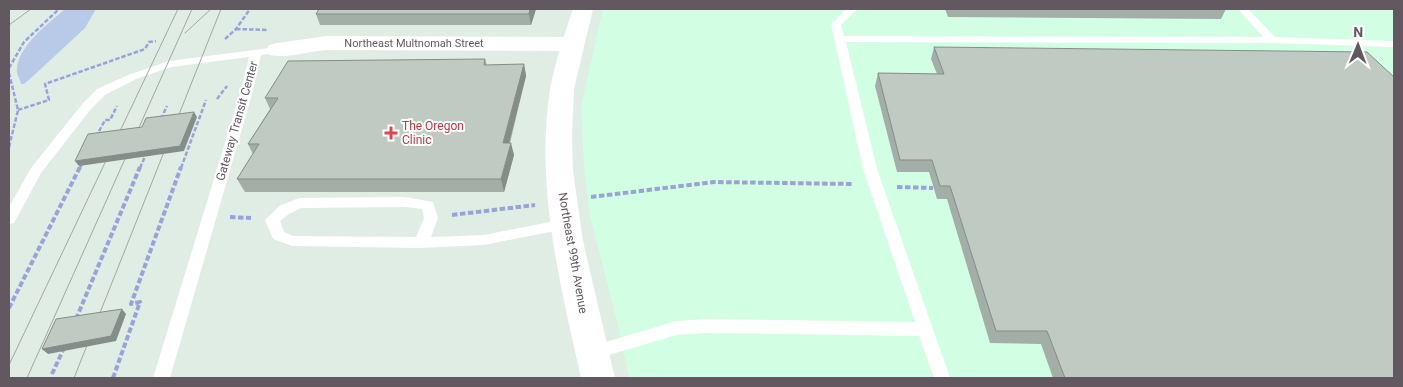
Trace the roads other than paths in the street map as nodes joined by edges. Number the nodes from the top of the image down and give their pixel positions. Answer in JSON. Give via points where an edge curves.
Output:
{"nodes":[{"id":1,"x":583,"y":9,"type":"edge"},
{"id":2,"x":852,"y":9,"type":"edge"},
{"id":3,"x":1243,"y":9,"type":"edge"},
{"id":4,"x":840,"y":39,"type":"junction"},
{"id":5,"x":1272,"y":40,"type":"junction"},
{"id":6,"x":573,"y":44,"type":"junction"},
{"id":7,"x":1389,"y":44,"type":"edge"},
{"id":8,"x":267,"y":52,"type":"junction"},
{"id":9,"x":1394,"y":54,"type":"edge"},
{"id":10,"x":9,"y":219,"type":"edge"},
{"id":11,"x":565,"y":224,"type":"junction"},
{"id":12,"x":421,"y":243,"type":"junction"},
{"id":13,"x":925,"y":329,"type":"junction"},
{"id":14,"x":595,"y":366,"type":"edge"},
{"id":15,"x":161,"y":378,"type":"edge"},
{"id":16,"x":942,"y":378,"type":"edge"}],
"edges":[{"from":1,"to":6,"type":"street","name":"Northeast 99th Avenue"},
{"from":2,"to":4,"type":"lane","via":[[836,24]]},
{"from":3,"to":5,"type":"lane"},
{"from":4,"to":5,"type":"lane"},
{"from":4,"to":13,"type":"lane","via":[[870,169]]},
{"from":5,"to":7,"type":"lane"},
{"from":6,"to":8,"type":"street","name":"Northeast Multnomah Street","via":[[327,43]]},
{"from":6,"to":11,"type":"street","name":"Northeast 99th Avenue","via":[[561,100],[560,176]]},
{"from":7,"to":9,"type":"lane"},
{"from":8,"to":10,"type":"lane","name":"Gateway Transit Center","via":[[168,64],[132,76],[101,92],[36,171]]},
{"from":8,"to":15,"type":"lane","name":"Gateway Transit Center","via":[[246,94]]},
{"from":11,"to":12,"type":"lane","via":[[484,240]]},
{"from":11,"to":14,"type":"street","name":"Northeast 99th Avenue"},
{"from":12,"to":12,"type":"lane","via":[[292,241],[278,235],[272,220],[299,203],[405,202],[428,205],[431,218]]},
{"from":13,"to":14,"type":"lane","via":[[676,328]]},
{"from":13,"to":16,"type":"lane"}]}
